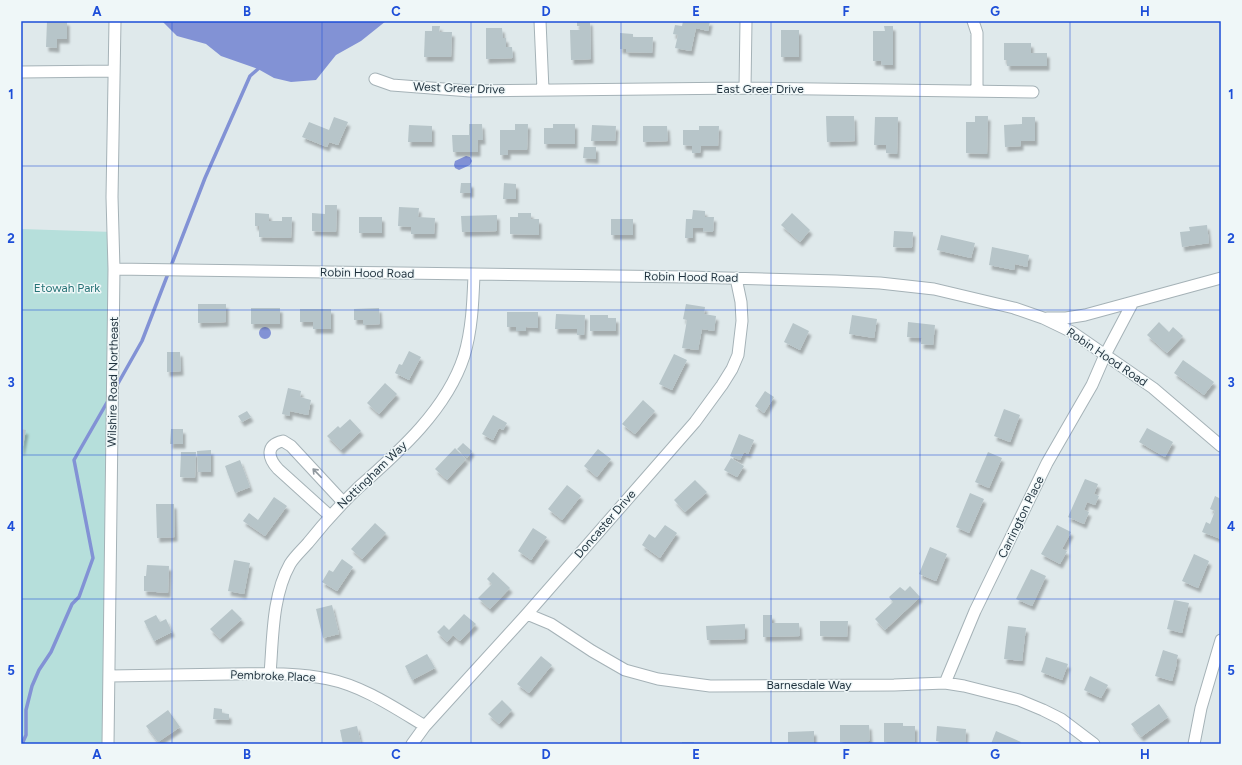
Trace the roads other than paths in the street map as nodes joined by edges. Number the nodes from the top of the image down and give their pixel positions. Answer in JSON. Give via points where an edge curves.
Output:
{"nodes":[{"id":1,"x":115,"y":21,"type":"edge"},
{"id":2,"x":540,"y":21,"type":"edge"},
{"id":3,"x":746,"y":21,"type":"edge"},
{"id":4,"x":973,"y":21,"type":"edge"},
{"id":5,"x":980,"y":21,"type":"edge"},
{"id":6,"x":977,"y":33,"type":"junction"},
{"id":7,"x":114,"y":71,"type":"junction"},
{"id":8,"x":21,"y":72,"type":"edge"},
{"id":9,"x":375,"y":79,"type":"dead end"},
{"id":10,"x":745,"y":88,"type":"junction"},
{"id":11,"x":543,"y":90,"type":"junction"},
{"id":12,"x":977,"y":91,"type":"junction"},
{"id":13,"x":1034,"y":92,"type":"dead end"},
{"id":14,"x":114,"y":269,"type":"junction"},
{"id":15,"x":474,"y":275,"type":"junction"},
{"id":16,"x":736,"y":278,"type":"junction"},
{"id":17,"x":1221,"y":278,"type":"edge"},
{"id":18,"x":1133,"y":302,"type":"junction"},
{"id":19,"x":1043,"y":318,"type":"junction"},
{"id":20,"x":1105,"y":355,"type":"junction"},
{"id":21,"x":1221,"y":446,"type":"edge"},
{"id":22,"x":343,"y":502,"type":"junction"},
{"id":23,"x":330,"y":516,"type":"junction"},
{"id":24,"x":526,"y":614,"type":"junction"},
{"id":25,"x":1221,"y":640,"type":"edge"},
{"id":26,"x":270,"y":674,"type":"junction"},
{"id":27,"x":110,"y":676,"type":"junction"},
{"id":28,"x":945,"y":684,"type":"junction"},
{"id":29,"x":425,"y":726,"type":"junction"},
{"id":30,"x":108,"y":744,"type":"edge"},
{"id":31,"x":412,"y":744,"type":"edge"},
{"id":32,"x":1094,"y":744,"type":"edge"},
{"id":33,"x":1194,"y":744,"type":"edge"}],
"edges":[{"from":1,"to":7,"type":"street","name":"Wilshire Road Northeast"},
{"from":2,"to":11,"type":"street"},
{"from":3,"to":10,"type":"street"},
{"from":4,"to":6,"type":"street"},
{"from":5,"to":6,"type":"street"},
{"from":6,"to":12,"type":"street"},
{"from":7,"to":8,"type":"street"},
{"from":7,"to":14,"type":"street","name":"Wilshire Road Northeast"},
{"from":9,"to":11,"type":"street","name":"West Greer Drive","via":[[392,85],[470,91]]},
{"from":10,"to":11,"type":"street","name":"East Greer Drive"},
{"from":10,"to":12,"type":"street","name":"East Greer Drive"},
{"from":12,"to":13,"type":"street","name":"East Greer Drive"},
{"from":14,"to":15,"type":"street","name":"Robin Hood Road"},
{"from":14,"to":27,"type":"street","name":"Wilshire Road Northeast"},
{"from":15,"to":16,"type":"street","name":"Robin Hood Road"},
{"from":15,"to":22,"type":"street","name":"Nottingham Way","via":[[465,354],[450,389],[422,426]]},
{"from":16,"to":19,"type":"street","name":"Robin Hood Road","via":[[880,283],[934,289],[1014,308]]},
{"from":16,"to":24,"type":"street","name":"Doncaster Drive","via":[[742,321],[738,355],[722,385],[695,422]]},
{"from":17,"to":18,"type":"street"},
{"from":18,"to":19,"type":"street","via":[[1085,315]]},
{"from":18,"to":20,"type":"street","name":"Carrington Place"},
{"from":19,"to":20,"type":"street","name":"Robin Hood Road","via":[[1072,332]]},
{"from":20,"to":21,"type":"street","name":"Robin Hood Road","via":[[1153,388]]},
{"from":20,"to":28,"type":"street","name":"Carrington Place","via":[[1092,385],[1047,463],[975,611]]},
{"from":22,"to":23,"type":"street","name":"Nottingham Way"},
{"from":22,"to":23,"type":"street","one_way":true,"via":[[291,446],[283,441],[277,442],[271,448],[271,462]]},
{"from":23,"to":26,"type":"street","name":"Nottingham Way","via":[[290,564],[285,577],[278,596]]},
{"from":24,"to":28,"type":"street","name":"Barnesdale Way","via":[[551,624],[625,670],[658,679],[710,686]]},
{"from":24,"to":29,"type":"street","name":"Doncaster Drive"},
{"from":25,"to":33,"type":"street","via":[[1201,708]]},
{"from":26,"to":27,"type":"street","name":"Pembroke Place"},
{"from":26,"to":29,"type":"street","name":"Pembroke Place","via":[[302,675],[349,685],[379,698]]},
{"from":27,"to":30,"type":"street","name":"Wilshire Road Northeast"},
{"from":28,"to":32,"type":"street","name":"Barnesdale Way","via":[[974,688],[1037,707],[1061,719]]},
{"from":29,"to":31,"type":"street","name":"Doncaster Drive"}]}
